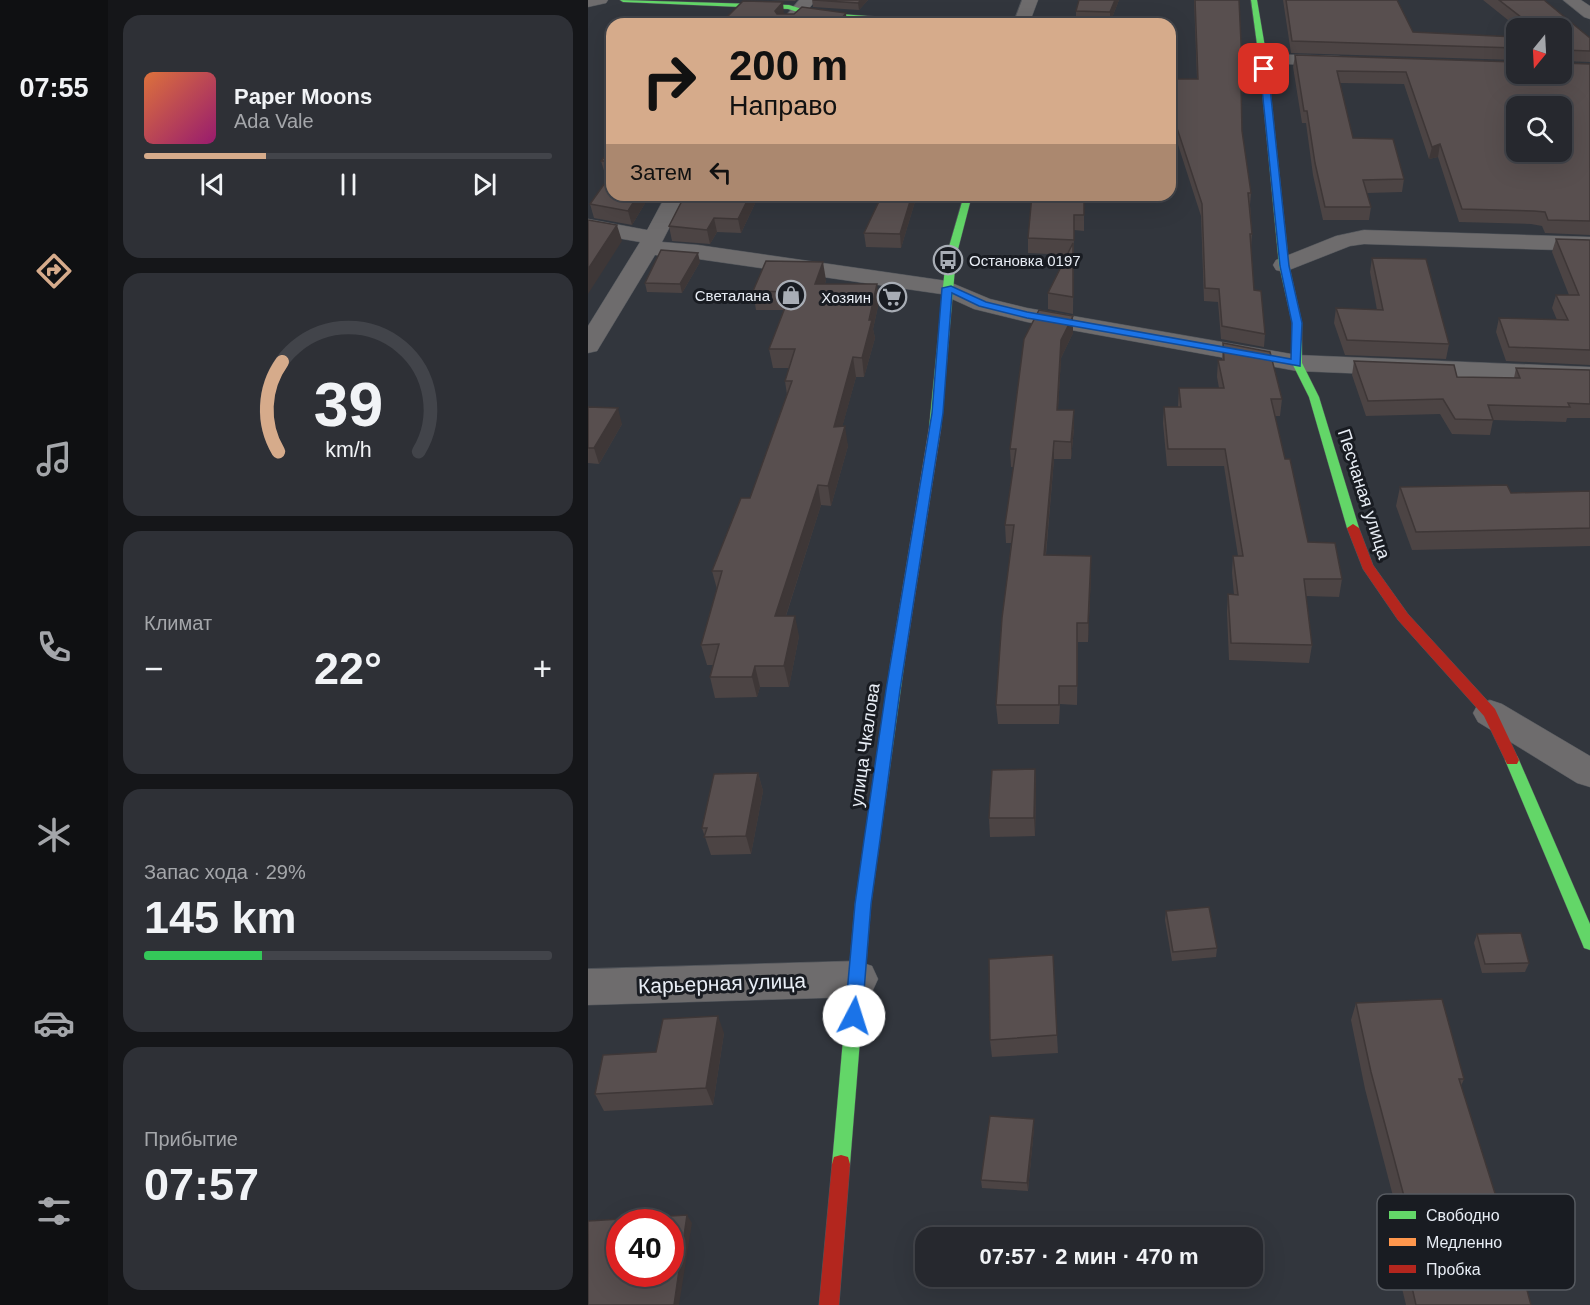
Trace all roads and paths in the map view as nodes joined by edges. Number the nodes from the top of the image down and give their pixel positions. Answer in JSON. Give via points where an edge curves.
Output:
{"nodes":[{"id":1,"x":600,"y":0,"type":"edge"},
{"id":2,"x":623,"y":0,"type":"edge"},
{"id":3,"x":1030,"y":0,"type":"edge"},
{"id":4,"x":1254,"y":0,"type":"edge"},
{"id":5,"x":1571,"y":0,"type":"edge"},
{"id":6,"x":588,"y":2,"type":"edge"},
{"id":7,"x":804,"y":5,"type":"edge"},
{"id":8,"x":1590,"y":14,"type":"edge"},
{"id":9,"x":793,"y":18,"type":"edge"},
{"id":10,"x":867,"y":18,"type":"edge"},
{"id":11,"x":1023,"y":18,"type":"edge"},
{"id":12,"x":1263,"y":59,"type":"junction"},
{"id":13,"x":1361,"y":61,"type":"edge"},
{"id":14,"x":673,"y":201,"type":"edge"},
{"id":15,"x":966,"y":201,"type":"edge"},
{"id":16,"x":588,"y":226,"type":"edge"},
{"id":17,"x":651,"y":243,"type":"junction"},
{"id":18,"x":1590,"y":244,"type":"edge"},
{"id":19,"x":1284,"y":266,"type":"junction"},
{"id":20,"x":947,"y":288,"type":"junction"},
{"id":21,"x":588,"y":346,"type":"edge"},
{"id":22,"x":1297,"y":363,"type":"junction"},
{"id":23,"x":1590,"y":375,"type":"edge"},
{"id":24,"x":1490,"y":713,"type":"junction"},
{"id":25,"x":1590,"y":773,"type":"edge"},
{"id":26,"x":1590,"y":943,"type":"edge"},
{"id":27,"x":857,"y":980,"type":"junction"},
{"id":28,"x":588,"y":987,"type":"edge"},
{"id":29,"x":830,"y":1305,"type":"edge"}],
"edges":[{"from":1,"to":6,"type":"street"},
{"from":2,"to":7,"type":"street"},
{"from":3,"to":11,"type":"street"},
{"from":4,"to":12,"type":"street","name":"Песчаная улица"},
{"from":5,"to":8,"type":"street"},
{"from":7,"to":9,"type":"street"},
{"from":7,"to":10,"type":"street","via":[[811,14]]},
{"from":12,"to":13,"type":"street"},
{"from":12,"to":19,"type":"street","name":"Песчаная улица"},
{"from":14,"to":17,"type":"street"},
{"from":15,"to":20,"type":"street","name":"улица Чкалова"},
{"from":16,"to":17,"type":"street"},
{"from":17,"to":20,"type":"street"},
{"from":17,"to":21,"type":"street"},
{"from":18,"to":19,"type":"street","via":[[1364,237],[1344,241]]},
{"from":19,"to":22,"type":"street","name":"Песчаная улица","via":[[1297,323]]},
{"from":20,"to":22,"type":"street","via":[[982,304],[1027,315]]},
{"from":20,"to":27,"type":"street","name":"улица Чкалова","via":[[937,413],[891,701],[863,904]]},
{"from":22,"to":23,"type":"street"},
{"from":22,"to":24,"type":"street","name":"Песчаная улица","via":[[1314,396],[1367,566],[1403,617]]},
{"from":24,"to":25,"type":"street"},
{"from":24,"to":26,"type":"street","name":"Песчаная улица"},
{"from":27,"to":28,"type":"street","name":"Карьерная улица"},
{"from":27,"to":29,"type":"street","name":"улица Чкалова"}]}
